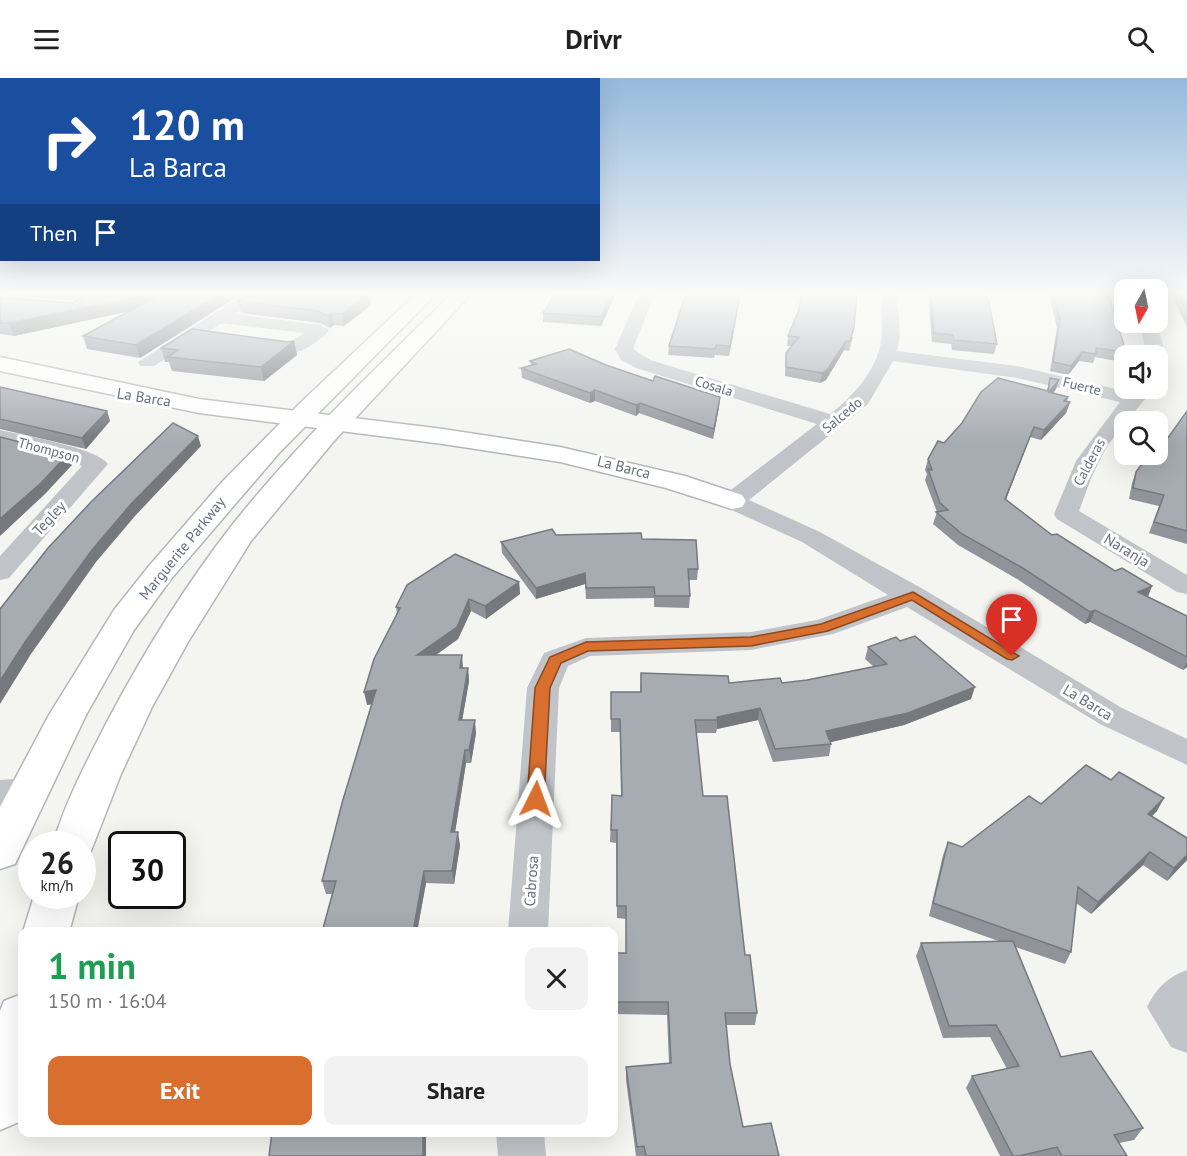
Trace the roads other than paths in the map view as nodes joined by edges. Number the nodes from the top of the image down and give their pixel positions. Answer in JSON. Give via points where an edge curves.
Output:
{"nodes":[{"id":1,"x":176,"y":343,"type":"edge"},
{"id":2,"x":261,"y":343,"type":"edge"},
{"id":3,"x":301,"y":343,"type":"edge"},
{"id":4,"x":374,"y":343,"type":"edge"},
{"id":5,"x":414,"y":343,"type":"edge"},
{"id":6,"x":626,"y":343,"type":"edge"},
{"id":7,"x":890,"y":343,"type":"edge"},
{"id":8,"x":888,"y":355,"type":"junction"},
{"id":9,"x":147,"y":362,"type":"dead end"},
{"id":10,"x":0,"y":364,"type":"edge"},
{"id":11,"x":1114,"y":390,"type":"edge"},
{"id":12,"x":1135,"y":399,"type":"edge"},
{"id":13,"x":295,"y":419,"type":"junction"},
{"id":14,"x":834,"y":422,"type":"junction"},
{"id":15,"x":338,"y":424,"type":"junction"},
{"id":16,"x":0,"y":437,"type":"edge"},
{"id":17,"x":97,"y":464,"type":"joint"},
{"id":18,"x":732,"y":501,"type":"junction"},
{"id":19,"x":1066,"y":514,"type":"joint"},
{"id":20,"x":0,"y":572,"type":"edge"},
{"id":21,"x":1187,"y":586,"type":"edge"},
{"id":22,"x":913,"y":596,"type":"junction"},
{"id":23,"x":1187,"y":753,"type":"edge"},
{"id":24,"x":13,"y":792,"type":"edge"},
{"id":25,"x":78,"y":831,"type":"edge"},
{"id":26,"x":0,"y":852,"type":"edge"},
{"id":27,"x":53,"y":909,"type":"edge"},
{"id":28,"x":48,"y":927,"type":"edge"},
{"id":29,"x":528,"y":927,"type":"edge"},
{"id":30,"x":1187,"y":989,"type":"edge"},
{"id":31,"x":1187,"y":1032,"type":"edge"},
{"id":32,"x":18,"y":1033,"type":"edge"},
{"id":33,"x":0,"y":1103,"type":"edge"},
{"id":34,"x":520,"y":1137,"type":"edge"},
{"id":35,"x":522,"y":1156,"type":"edge"}],
"edges":[{"from":1,"to":9,"type":"street"},
{"from":2,"to":3,"type":"street","via":[[296,347]]},
{"from":4,"to":13,"type":"main road","name":"Marguerite Parkway"},
{"from":5,"to":15,"type":"main road"},
{"from":6,"to":14,"type":"street","name":"Cosala","via":[[624,349],[628,356],[643,364]]},
{"from":7,"to":8,"type":"street","name":"Salcedo"},
{"from":8,"to":11,"type":"street","name":"Fuerte"},
{"from":8,"to":14,"type":"street","name":"Salcedo","via":[[861,400]]},
{"from":10,"to":13,"type":"main road","name":"La Barca","via":[[108,391]]},
{"from":12,"to":19,"type":"street","name":"Calderas","via":[[1098,441],[1078,476]]},
{"from":13,"to":15,"type":"main road","name":"La Barca"},
{"from":13,"to":24,"type":"main road","name":"Marguerite Parkway","via":[[178,549],[125,618]]},
{"from":14,"to":18,"type":"street","name":"Salcedo"},
{"from":15,"to":18,"type":"main road","name":"La Barca","via":[[555,452],[647,472]]},
{"from":15,"to":25,"type":"main road","via":[[245,528],[178,627],[137,699],[89,799]]},
{"from":16,"to":17,"type":"street","name":"Thompson","via":[[66,452]]},
{"from":17,"to":20,"type":"street","name":"Tegley"},
{"from":18,"to":22,"type":"street","name":"La Barca","via":[[811,537]]},
{"from":19,"to":21,"type":"street","name":"Naranja"},
{"from":22,"to":23,"type":"street","name":"La Barca","via":[[1111,716]]},
{"from":22,"to":29,"type":"street","name":"Cabrosa","via":[[823,628],[751,641],[586,647],[555,660],[543,688]]},
{"from":24,"to":26,"type":"main road","name":"Marguerite Parkway"},
{"from":27,"to":28,"type":"main road"},
{"from":30,"to":31,"type":"street","via":[[1169,1007]]},
{"from":32,"to":33,"type":"main road"},
{"from":34,"to":35,"type":"street"}]}
